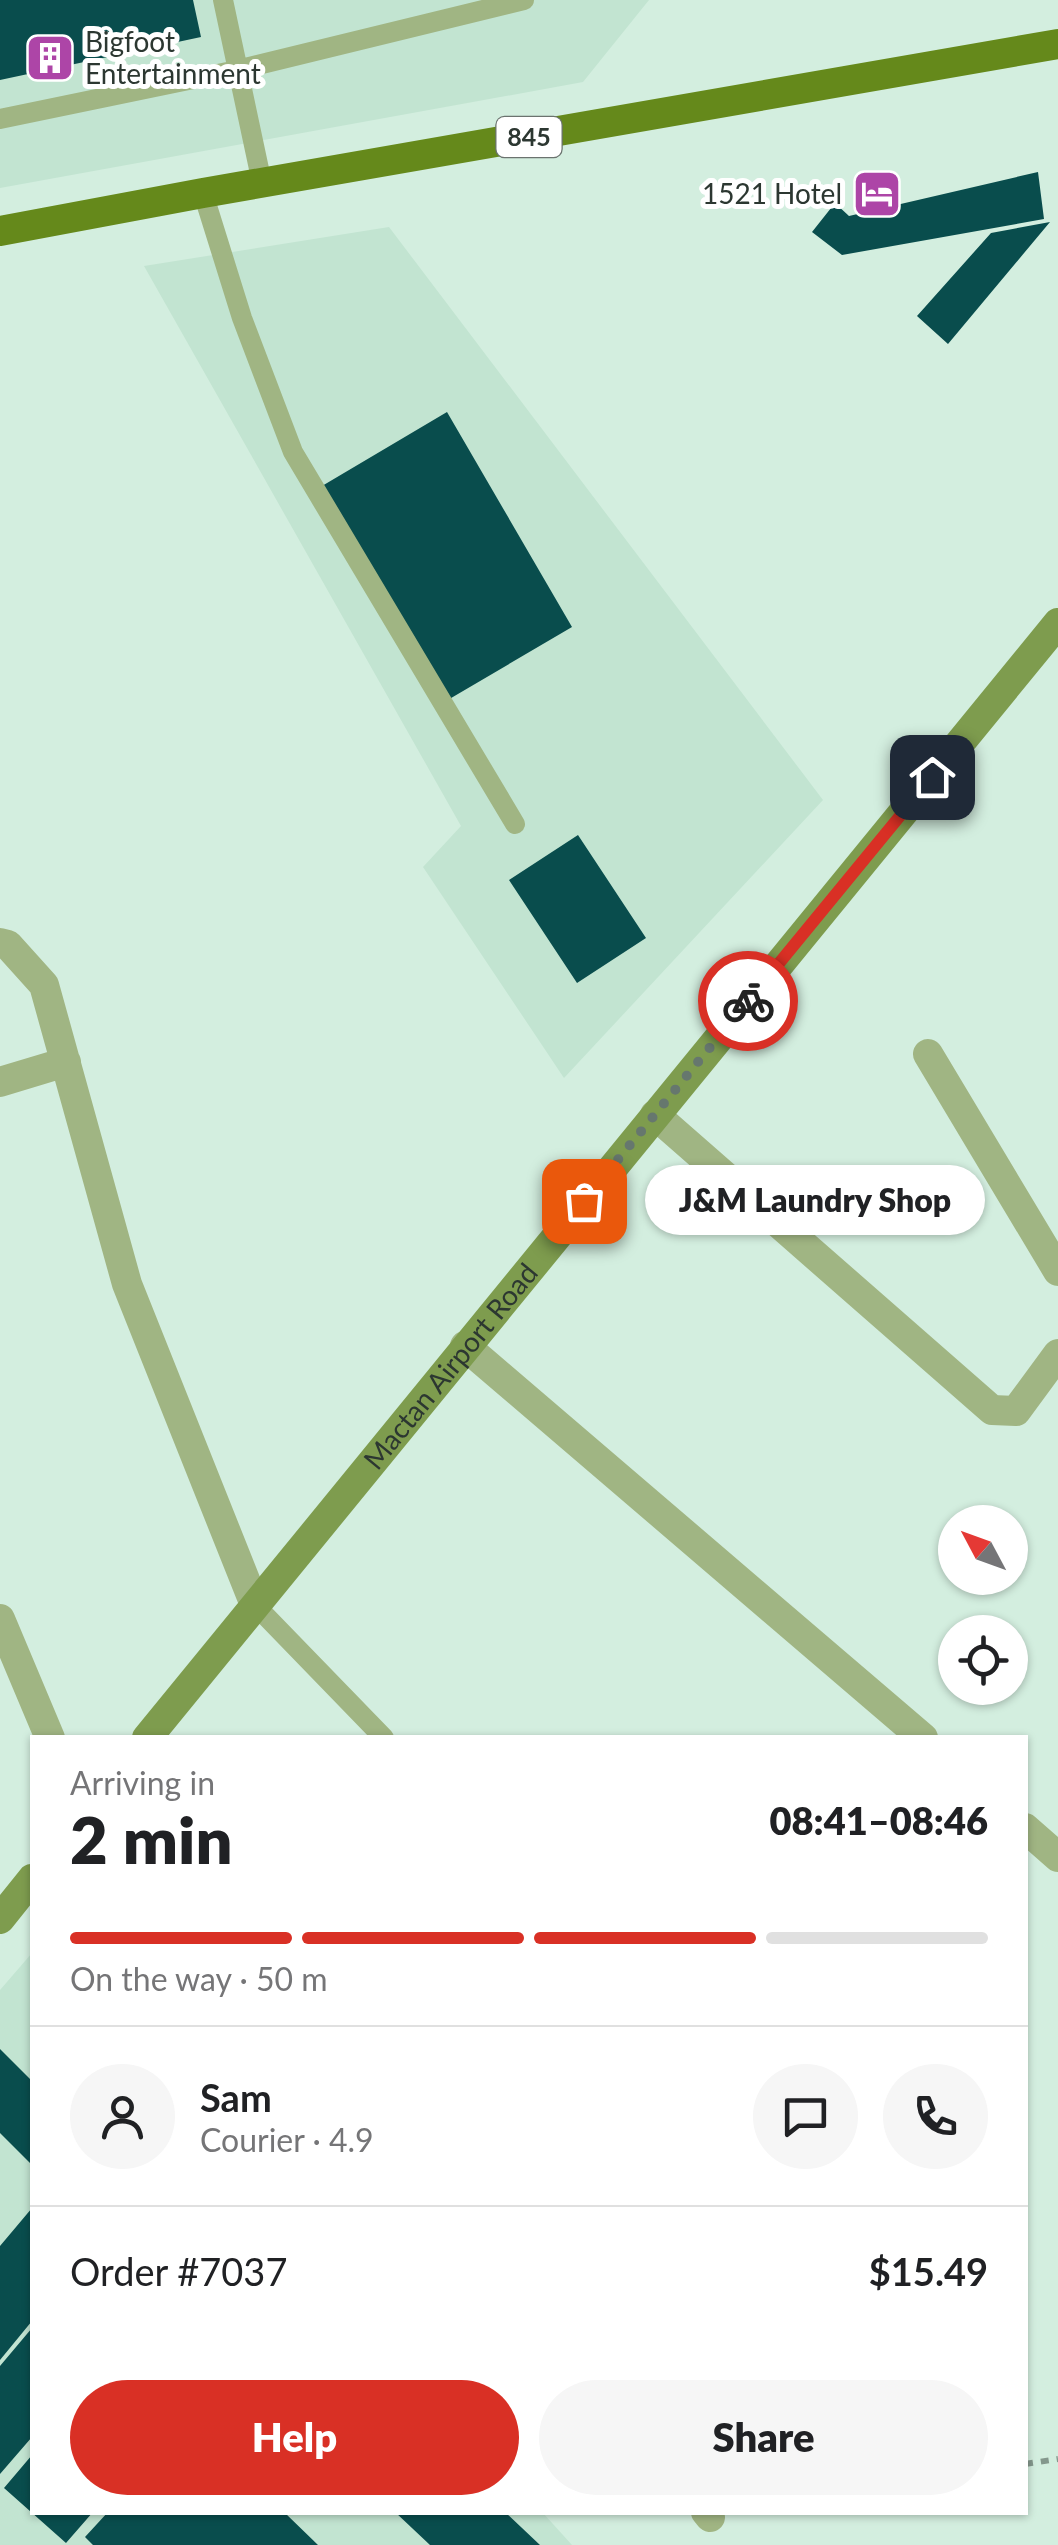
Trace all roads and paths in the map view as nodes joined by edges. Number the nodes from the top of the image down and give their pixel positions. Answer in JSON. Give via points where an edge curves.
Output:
{"nodes":[{"id":1,"x":223,"y":0,"type":"edge"},
{"id":2,"x":524,"y":0,"type":"edge"},
{"id":3,"x":1058,"y":44,"type":"edge"},
{"id":4,"x":237,"y":70,"type":"junction"},
{"id":5,"x":0,"y":119,"type":"edge"},
{"id":6,"x":262,"y":182,"type":"junction"},
{"id":7,"x":203,"y":192,"type":"junction"},
{"id":8,"x":0,"y":231,"type":"edge"},
{"id":9,"x":1058,"y":623,"type":"edge"},
{"id":10,"x":515,"y":824,"type":"dead end"},
{"id":11,"x":4,"y":944,"type":"edge"},
{"id":12,"x":928,"y":1054,"type":"dead end"},
{"id":13,"x":66,"y":1062,"type":"junction"},
{"id":14,"x":0,"y":1082,"type":"edge"},
{"id":15,"x":654,"y":1114,"type":"junction"},
{"id":16,"x":1058,"y":1271,"type":"edge"},
{"id":17,"x":465,"y":1346,"type":"junction"},
{"id":18,"x":1058,"y":1354,"type":"edge"},
{"id":19,"x":255,"y":1604,"type":"junction"},
{"id":20,"x":0,"y":1619,"type":"edge"},
{"id":21,"x":49,"y":1735,"type":"edge"},
{"id":22,"x":149,"y":1735,"type":"edge"},
{"id":23,"x":381,"y":1735,"type":"edge"},
{"id":24,"x":919,"y":1735,"type":"edge"},
{"id":25,"x":1028,"y":1831,"type":"edge"},
{"id":26,"x":1058,"y":1857,"type":"edge"},
{"id":27,"x":30,"y":1882,"type":"edge"},
{"id":28,"x":0,"y":1919,"type":"edge"},
{"id":29,"x":1058,"y":2459,"type":"edge"},
{"id":30,"x":1028,"y":2464,"type":"edge"}],
"edges":[{"from":1,"to":4,"type":"lane"},
{"from":2,"to":4,"type":"lane"},
{"from":3,"to":6,"type":"main road","number":"845"},
{"from":4,"to":5,"type":"lane"},
{"from":4,"to":6,"type":"lane"},
{"from":6,"to":7,"type":"main road","number":"845"},
{"from":7,"to":8,"type":"main road","number":"845"},
{"from":7,"to":10,"type":"lane","via":[[292,452]]},
{"from":9,"to":15,"type":"main road","name":"Mactan Airport Road"},
{"from":11,"to":13,"type":"street","via":[[44,985]]},
{"from":12,"to":16,"type":"street"},
{"from":13,"to":14,"type":"street"},
{"from":13,"to":19,"type":"street","via":[[127,1284]]},
{"from":15,"to":17,"type":"main road","name":"Mactan Airport Road"},
{"from":15,"to":18,"type":"street","via":[[992,1410],[1016,1411]]},
{"from":17,"to":19,"type":"main road","name":"Mactan Airport Road"},
{"from":17,"to":24,"type":"street"},
{"from":19,"to":22,"type":"main road","name":"Mactan Airport Road"},
{"from":19,"to":23,"type":"lane"},
{"from":20,"to":21,"type":"street"},
{"from":25,"to":26,"type":"street"},
{"from":27,"to":28,"type":"main road"},
{"from":29,"to":30,"type":"path"}]}
